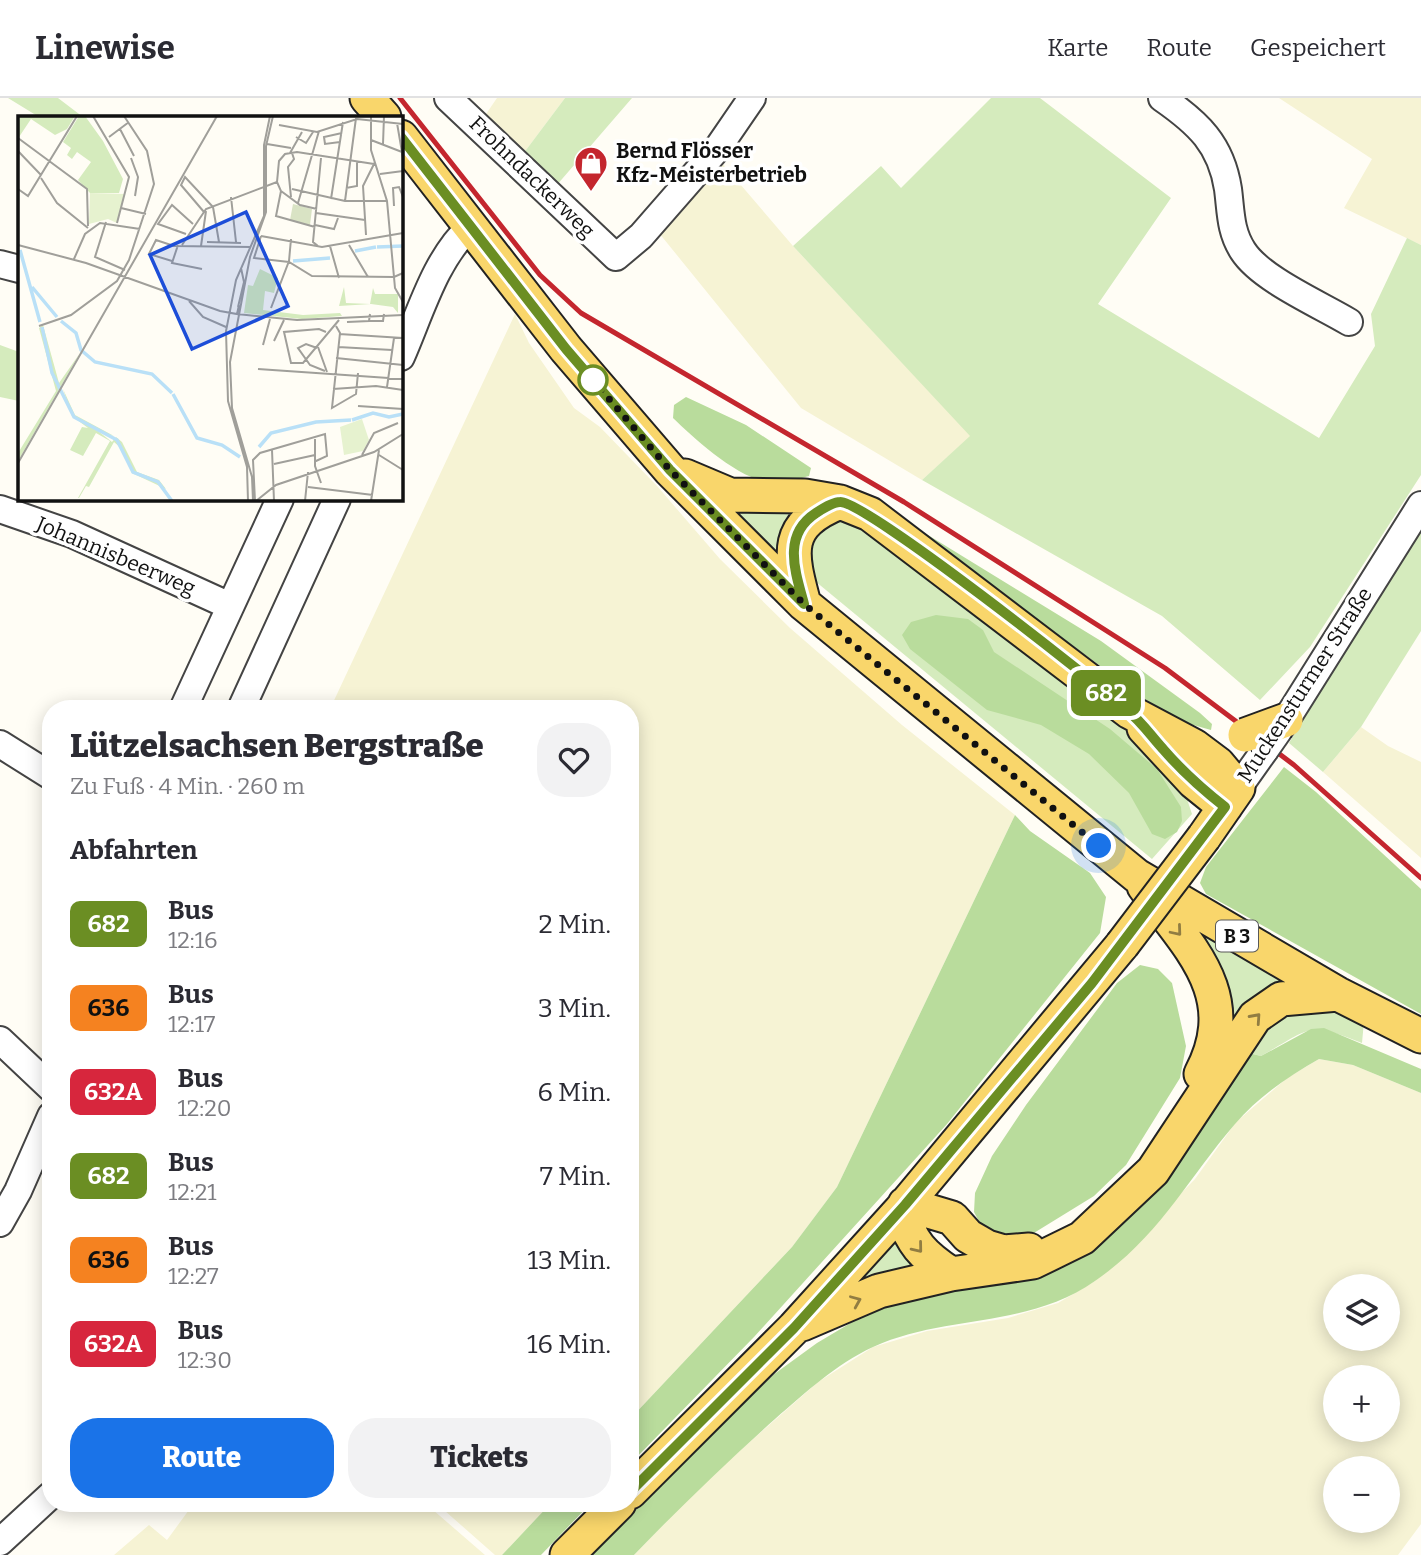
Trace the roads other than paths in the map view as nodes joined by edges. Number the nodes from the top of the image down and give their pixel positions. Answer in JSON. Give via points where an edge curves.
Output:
{"nodes":[{"id":1,"x":367,"y":98,"type":"edge"},
{"id":2,"x":448,"y":98,"type":"edge"},
{"id":3,"x":752,"y":98,"type":"edge"},
{"id":4,"x":1162,"y":98,"type":"edge"},
{"id":5,"x":383,"y":116,"type":"edge"},
{"id":6,"x":402,"y":139,"type":"edge"},
{"id":7,"x":470,"y":227,"type":"junction"},
{"id":8,"x":0,"y":264,"type":"edge"},
{"id":9,"x":18,"y":269,"type":"edge"},
{"id":10,"x":1349,"y":322,"type":"dead end"},
{"id":11,"x":402,"y":355,"type":"edge"},
{"id":12,"x":670,"y":470,"type":"junction"},
{"id":13,"x":337,"y":500,"type":"edge"},
{"id":14,"x":279,"y":501,"type":"edge"},
{"id":15,"x":840,"y":502,"type":"junction"},
{"id":16,"x":1421,"y":505,"type":"edge"},
{"id":17,"x":0,"y":509,"type":"edge"},
{"id":18,"x":804,"y":604,"type":"junction"},
{"id":19,"x":230,"y":606,"type":"junction"},
{"id":20,"x":187,"y":700,"type":"edge"},
{"id":21,"x":244,"y":700,"type":"edge"},
{"id":22,"x":1130,"y":712,"type":"junction"},
{"id":23,"x":1286,"y":720,"type":"joint"},
{"id":24,"x":1255,"y":742,"type":"junction"},
{"id":25,"x":0,"y":744,"type":"edge"},
{"id":26,"x":1194,"y":746,"type":"junction"},
{"id":27,"x":42,"y":770,"type":"edge"},
{"id":28,"x":1231,"y":797,"type":"junction"},
{"id":29,"x":1137,"y":876,"type":"junction"},
{"id":30,"x":1338,"y":994,"type":"junction"},
{"id":31,"x":1421,"y":1036,"type":"edge"},
{"id":32,"x":0,"y":1040,"type":"edge"},
{"id":33,"x":42,"y":1080,"type":"edge"},
{"id":34,"x":42,"y":1157,"type":"edge"},
{"id":35,"x":945,"y":1157,"type":"junction"},
{"id":36,"x":902,"y":1208,"type":"junction"},
{"id":37,"x":952,"y":1218,"type":"junction"},
{"id":38,"x":0,"y":1223,"type":"edge"},
{"id":39,"x":951,"y":1274,"type":"junction"},
{"id":40,"x":794,"y":1328,"type":"junction"},
{"id":41,"x":639,"y":1483,"type":"edge"},
{"id":42,"x":42,"y":1503,"type":"edge"},
{"id":43,"x":610,"y":1512,"type":"edge"},
{"id":44,"x":0,"y":1542,"type":"edge"},
{"id":45,"x":567,"y":1555,"type":"edge"}],
"edges":[{"from":1,"to":5,"type":"main road"},
{"from":2,"to":3,"type":"street","name":"Frohndackerweg","via":[[616,257],[641,236],[717,149]]},
{"from":4,"to":10,"type":"street","via":[[1192,119],[1215,146],[1228,189],[1234,237],[1245,254],[1261,269]]},
{"from":6,"to":7,"type":"main road","number":"B 3"},
{"from":7,"to":11,"type":"street","via":[[445,258]]},
{"from":7,"to":12,"type":"main road","number":"B 3"},
{"from":8,"to":9,"type":"street"},
{"from":12,"to":15,"type":"main road","via":[[730,495],[805,496]]},
{"from":12,"to":18,"type":"main road","number":"B 3"},
{"from":13,"to":21,"type":"street"},
{"from":14,"to":19,"type":"street"},
{"from":15,"to":18,"type":"main road","via":[[805,521],[793,543]]},
{"from":15,"to":22,"type":"main road","via":[[870,514],[900,535]]},
{"from":16,"to":23,"type":"street","name":"Muckensturmer Straße"},
{"from":17,"to":19,"type":"street","name":"Johannisbeerweg","via":[[72,534]]},
{"from":18,"to":29,"type":"main road","number":"B 3"},
{"from":19,"to":20,"type":"street"},
{"from":22,"to":26,"type":"main road"},
{"from":22,"to":28,"type":"main road","via":[[1194,782]]},
{"from":23,"to":24,"type":"main road","bridge":true},
{"from":24,"to":26,"type":"main road"},
{"from":24,"to":28,"type":"street","name":"Muckensturmer Straße"},
{"from":25,"to":27,"type":"street"},
{"from":26,"to":28,"type":"main road","via":[[1218,764]]},
{"from":28,"to":35,"type":"main road","name":"Muckensturmer Straße","bridge":true,"via":[[1122,945]]},
{"from":29,"to":30,"type":"main road","number":"B 3"},
{"from":29,"to":37,"type":"main road","one_way":true,"via":[[1209,978],[1216,1005],[1213,1045],[1193,1089],[1123,1189],[1059,1240],[1039,1248],[1004,1252],[968,1236]]},
{"from":30,"to":31,"type":"main road","number":"B 3"},
{"from":39,"to":30,"type":"main road","one_way":true,"via":[[1032,1262],[1082,1238],[1153,1171],[1255,1017],[1281,999]]},
{"from":32,"to":33,"type":"street"},
{"from":34,"to":38,"type":"street"},
{"from":35,"to":36,"type":"main road","name":"Muckensturmer Straße"},
{"from":35,"to":37,"type":"main road"},
{"from":36,"to":37,"type":"main road"},
{"from":36,"to":39,"type":"main road","one_way":true,"via":[[910,1238],[923,1255]]},
{"from":36,"to":40,"type":"main road","name":"Muckensturmer Straße"},
{"from":40,"to":39,"type":"main road","one_way":true,"via":[[879,1291]]},
{"from":40,"to":41,"type":"main road","name":"Muckensturmer Straße"},
{"from":42,"to":44,"type":"street"},
{"from":43,"to":45,"type":"main road"}]}
